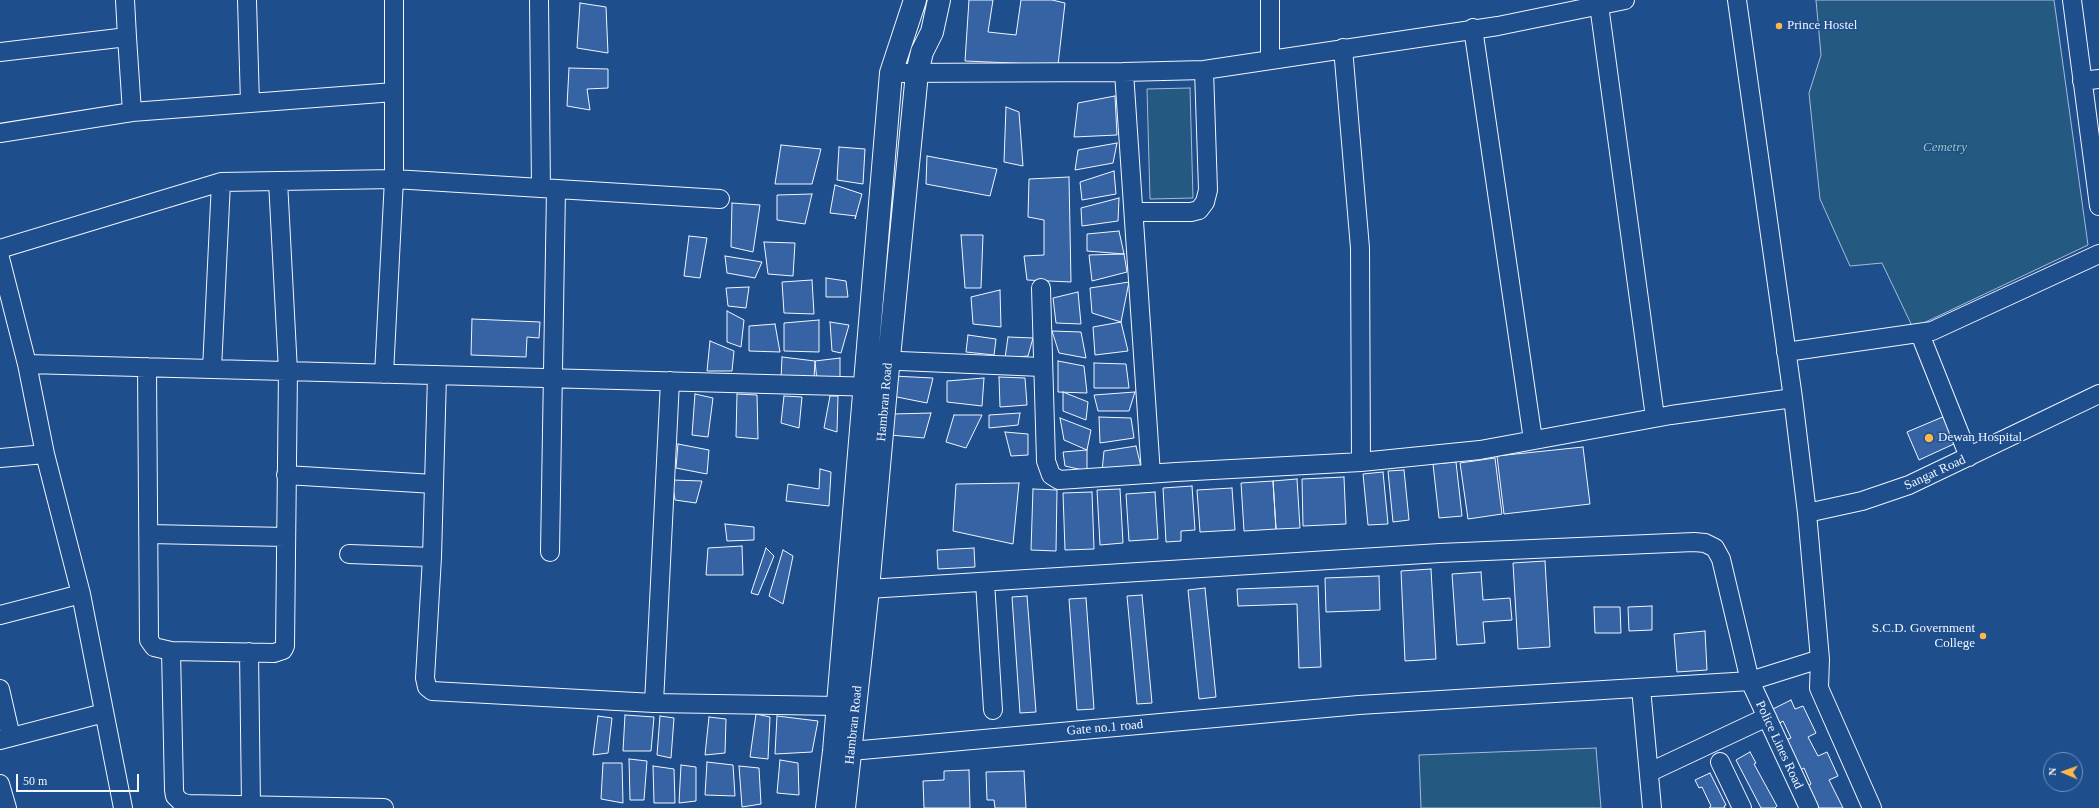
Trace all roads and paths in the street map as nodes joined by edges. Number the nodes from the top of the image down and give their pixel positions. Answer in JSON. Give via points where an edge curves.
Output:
{"nodes":[{"id":1,"x":125,"y":0,"type":"edge"},
{"id":2,"x":247,"y":0,"type":"edge"},
{"id":3,"x":394,"y":0,"type":"edge"},
{"id":4,"x":539,"y":0,"type":"edge"},
{"id":5,"x":916,"y":0,"type":"edge"},
{"id":6,"x":939,"y":0,"type":"edge"},
{"id":7,"x":1270,"y":0,"type":"edge"},
{"id":8,"x":1625,"y":0,"type":"edge"},
{"id":9,"x":1736,"y":0,"type":"edge"},
{"id":10,"x":2072,"y":0,"type":"edge"},
{"id":11,"x":1599,"y":5,"type":"junction"},
{"id":12,"x":1473,"y":28,"type":"junction"},
{"id":13,"x":127,"y":37,"type":"junction"},
{"id":14,"x":1343,"y":48,"type":"junction"},
{"id":15,"x":0,"y":52,"type":"edge"},
{"id":16,"x":1270,"y":59,"type":"junction"},
{"id":17,"x":1204,"y":70,"type":"junction"},
{"id":18,"x":1124,"y":72,"type":"junction"},
{"id":19,"x":891,"y":73,"type":"junction"},
{"id":20,"x":917,"y":73,"type":"junction"},
{"id":21,"x":2091,"y":80,"type":"edge"},
{"id":22,"x":394,"y":92,"type":"junction"},
{"id":23,"x":250,"y":103,"type":"junction"},
{"id":24,"x":132,"y":112,"type":"junction"},
{"id":25,"x":0,"y":133,"type":"edge"},
{"id":26,"x":394,"y":179,"type":"junction"},
{"id":27,"x":278,"y":181,"type":"junction"},
{"id":28,"x":221,"y":182,"type":"junction"},
{"id":29,"x":548,"y":189,"type":"junction"},
{"id":30,"x":720,"y":199,"type":"dead end"},
{"id":31,"x":2099,"y":206,"type":"edge"},
{"id":32,"x":1134,"y":212,"type":"junction"},
{"id":33,"x":0,"y":249,"type":"edge"},
{"id":34,"x":2099,"y":254,"type":"edge"},
{"id":35,"x":0,"y":258,"type":"edge"},
{"id":36,"x":1041,"y":288,"type":"dead end"},
{"id":37,"x":1920,"y":334,"type":"junction"},
{"id":38,"x":1786,"y":352,"type":"junction"},
{"id":39,"x":867,"y":359,"type":"junction"},
{"id":40,"x":889,"y":360,"type":"junction"},
{"id":41,"x":27,"y":364,"type":"junction"},
{"id":42,"x":147,"y":367,"type":"junction"},
{"id":43,"x":1042,"y":367,"type":"junction"},
{"id":44,"x":212,"y":369,"type":"junction"},
{"id":45,"x":288,"y":371,"type":"junction"},
{"id":46,"x":384,"y":374,"type":"junction"},
{"id":47,"x":437,"y":375,"type":"junction"},
{"id":48,"x":554,"y":379,"type":"junction"},
{"id":49,"x":670,"y":381,"type":"junction"},
{"id":50,"x":875,"y":387,"type":"junction"},
{"id":51,"x":2099,"y":394,"type":"edge"},
{"id":52,"x":1793,"y":398,"type":"junction"},
{"id":53,"x":1655,"y":418,"type":"junction"},
{"id":54,"x":1533,"y":440,"type":"junction"},
{"id":55,"x":45,"y":454,"type":"junction"},
{"id":56,"x":1969,"y":457,"type":"junction"},
{"id":57,"x":0,"y":458,"type":"edge"},
{"id":58,"x":1362,"y":462,"type":"junction"},
{"id":59,"x":1151,"y":474,"type":"junction"},
{"id":60,"x":286,"y":475,"type":"junction"},
{"id":61,"x":434,"y":484,"type":"junction"},
{"id":62,"x":1807,"y":513,"type":"junction"},
{"id":63,"x":150,"y":534,"type":"junction"},
{"id":64,"x":285,"y":537,"type":"junction"},
{"id":65,"x":550,"y":552,"type":"dead end"},
{"id":66,"x":349,"y":554,"type":"dead end"},
{"id":67,"x":432,"y":557,"type":"junction"},
{"id":68,"x":985,"y":582,"type":"junction"},
{"id":69,"x":868,"y":589,"type":"junction"},
{"id":70,"x":81,"y":594,"type":"junction"},
{"id":71,"x":0,"y":615,"type":"edge"},
{"id":72,"x":171,"y":651,"type":"junction"},
{"id":73,"x":249,"y":652,"type":"junction"},
{"id":74,"x":1820,"y":659,"type":"junction"},
{"id":75,"x":1750,"y":681,"type":"junction"},
{"id":76,"x":1641,"y":688,"type":"junction"},
{"id":77,"x":0,"y":689,"type":"edge"},
{"id":78,"x":654,"y":703,"type":"junction"},
{"id":79,"x":838,"y":706,"type":"junction"},
{"id":80,"x":993,"y":710,"type":"dead end"},
{"id":81,"x":104,"y":713,"type":"junction"},
{"id":82,"x":1767,"y":717,"type":"junction"},
{"id":83,"x":5,"y":738,"type":"edge"},
{"id":84,"x":851,"y":751,"type":"junction"},
{"id":85,"x":1720,"y":762,"type":"dead end"},
{"id":86,"x":1650,"y":772,"type":"junction"},
{"id":87,"x":0,"y":784,"type":"edge"},
{"id":88,"x":250,"y":805,"type":"junction"},
{"id":89,"x":7,"y":808,"type":"edge"},
{"id":90,"x":123,"y":808,"type":"edge"},
{"id":91,"x":384,"y":808,"type":"edge"},
{"id":92,"x":827,"y":808,"type":"edge"},
{"id":93,"x":844,"y":808,"type":"edge"},
{"id":94,"x":1652,"y":808,"type":"edge"},
{"id":95,"x":1742,"y":808,"type":"edge"},
{"id":96,"x":1809,"y":808,"type":"edge"},
{"id":97,"x":1872,"y":808,"type":"edge"}],
"edges":[{"from":1,"to":13,"type":"street"},
{"from":2,"to":23,"type":"street"},
{"from":3,"to":22,"type":"street"},
{"from":4,"to":29,"type":"street"},
{"from":5,"to":19,"type":"main road","name":"Hambran Road"},
{"from":6,"to":20,"type":"main road","name":"Hambran Road","via":[[932,32],[922,52]]},
{"from":7,"to":16,"type":"street"},
{"from":8,"to":11,"type":"street"},
{"from":9,"to":38,"type":"street"},
{"from":10,"to":21,"type":"street"},
{"from":11,"to":12,"type":"street","via":[[1498,26]]},
{"from":11,"to":53,"type":"street"},
{"from":12,"to":14,"type":"street"},
{"from":12,"to":54,"type":"street"},
{"from":13,"to":15,"type":"street"},
{"from":13,"to":24,"type":"street"},
{"from":14,"to":16,"type":"street"},
{"from":14,"to":58,"type":"street","via":[[1360,248]]},
{"from":16,"to":17,"type":"street"},
{"from":17,"to":18,"type":"street"},
{"from":17,"to":32,"type":"street","via":[[1208,190],[1205,202],[1199,210],[1191,212]]},
{"from":18,"to":20,"type":"street"},
{"from":18,"to":32,"type":"street"},
{"from":19,"to":20,"type":"street"},
{"from":19,"to":39,"type":"main road","name":"Hambran Road"},
{"from":20,"to":40,"type":"main road","name":"Hambran Road"},
{"from":21,"to":31,"type":"street"},
{"from":22,"to":23,"type":"street"},
{"from":22,"to":26,"type":"street"},
{"from":23,"to":24,"type":"street"},
{"from":24,"to":25,"type":"street"},
{"from":26,"to":27,"type":"street"},
{"from":26,"to":29,"type":"street"},
{"from":26,"to":46,"type":"street"},
{"from":27,"to":28,"type":"street"},
{"from":27,"to":45,"type":"street"},
{"from":28,"to":33,"type":"street"},
{"from":28,"to":44,"type":"street"},
{"from":29,"to":30,"type":"street"},
{"from":29,"to":48,"type":"street"},
{"from":32,"to":59,"type":"street"},
{"from":34,"to":37,"type":"street","via":[[1943,327]]},
{"from":35,"to":41,"type":"street"},
{"from":36,"to":43,"type":"street"},
{"from":37,"to":38,"type":"street"},
{"from":37,"to":56,"type":"street"},
{"from":38,"to":52,"type":"street"},
{"from":39,"to":40,"type":"street"},
{"from":39,"to":50,"type":"main road","name":"Hambran Road"},
{"from":40,"to":43,"type":"street"},
{"from":40,"to":50,"type":"main road","name":"Hambran Road"},
{"from":41,"to":42,"type":"street"},
{"from":41,"to":55,"type":"street"},
{"from":42,"to":44,"type":"street"},
{"from":42,"to":63,"type":"street"},
{"from":43,"to":59,"type":"street","via":[[1046,461],[1053,477],[1059,480]]},
{"from":44,"to":45,"type":"street"},
{"from":45,"to":46,"type":"street"},
{"from":45,"to":60,"type":"street"},
{"from":46,"to":47,"type":"street"},
{"from":47,"to":48,"type":"street"},
{"from":47,"to":61,"type":"street"},
{"from":48,"to":49,"type":"street"},
{"from":48,"to":65,"type":"street"},
{"from":49,"to":50,"type":"street"},
{"from":49,"to":78,"type":"street"},
{"from":50,"to":69,"type":"main road","name":"Hambran Road"},
{"from":50,"to":79,"type":"main road","name":"Hambran Road"},
{"from":51,"to":56,"type":"street","name":"Sangat Road"},
{"from":52,"to":53,"type":"street"},
{"from":52,"to":62,"type":"street"},
{"from":53,"to":54,"type":"street"},
{"from":54,"to":58,"type":"street","via":[[1480,450]]},
{"from":55,"to":57,"type":"street"},
{"from":55,"to":70,"type":"street"},
{"from":56,"to":62,"type":"street","name":"Sangat Road","via":[[1885,494]]},
{"from":58,"to":59,"type":"street"},
{"from":60,"to":61,"type":"street"},
{"from":60,"to":64,"type":"street"},
{"from":61,"to":67,"type":"street"},
{"from":62,"to":74,"type":"street"},
{"from":63,"to":64,"type":"street"},
{"from":63,"to":72,"type":"street","via":[[149,640],[154,647]]},
{"from":64,"to":73,"type":"street","via":[[285,646],[279,653]]},
{"from":66,"to":67,"type":"street"},
{"from":67,"to":78,"type":"street","via":[[425,678],[427,687],[432,691]]},
{"from":68,"to":69,"type":"street","name":"Police Lines Road"},
{"from":68,"to":75,"type":"street","name":"Police Lines Road","via":[[1440,553],[1649,542],[1705,543],[1715,548],[1723,566]]},
{"from":68,"to":80,"type":"street"},
{"from":69,"to":84,"type":"main road","name":"Hambran Road"},
{"from":70,"to":71,"type":"street"},
{"from":70,"to":81,"type":"street"},
{"from":72,"to":73,"type":"street"},
{"from":72,"to":88,"type":"street","via":[[175,796],[188,804]]},
{"from":73,"to":88,"type":"street"},
{"from":74,"to":75,"type":"street","name":"Gate no.1 road"},
{"from":74,"to":97,"type":"street","via":[[1819,688]]},
{"from":75,"to":76,"type":"street","name":"Gate no.1 road"},
{"from":75,"to":82,"type":"street","name":"Police Lines Road"},
{"from":76,"to":84,"type":"street","name":"Gate no.1 road","via":[[1359,705]]},
{"from":76,"to":86,"type":"street"},
{"from":77,"to":83,"type":"street"},
{"from":78,"to":79,"type":"street"},
{"from":79,"to":92,"type":"main road","name":"Hambran Road"},
{"from":81,"to":83,"type":"street"},
{"from":81,"to":90,"type":"street"},
{"from":82,"to":86,"type":"street"},
{"from":82,"to":96,"type":"street","name":"Police Lines Road"},
{"from":84,"to":93,"type":"main road","name":"Hambran Road"},
{"from":85,"to":95,"type":"street"},
{"from":86,"to":94,"type":"street"},
{"from":87,"to":89,"type":"street"},
{"from":88,"to":91,"type":"street"}]}
